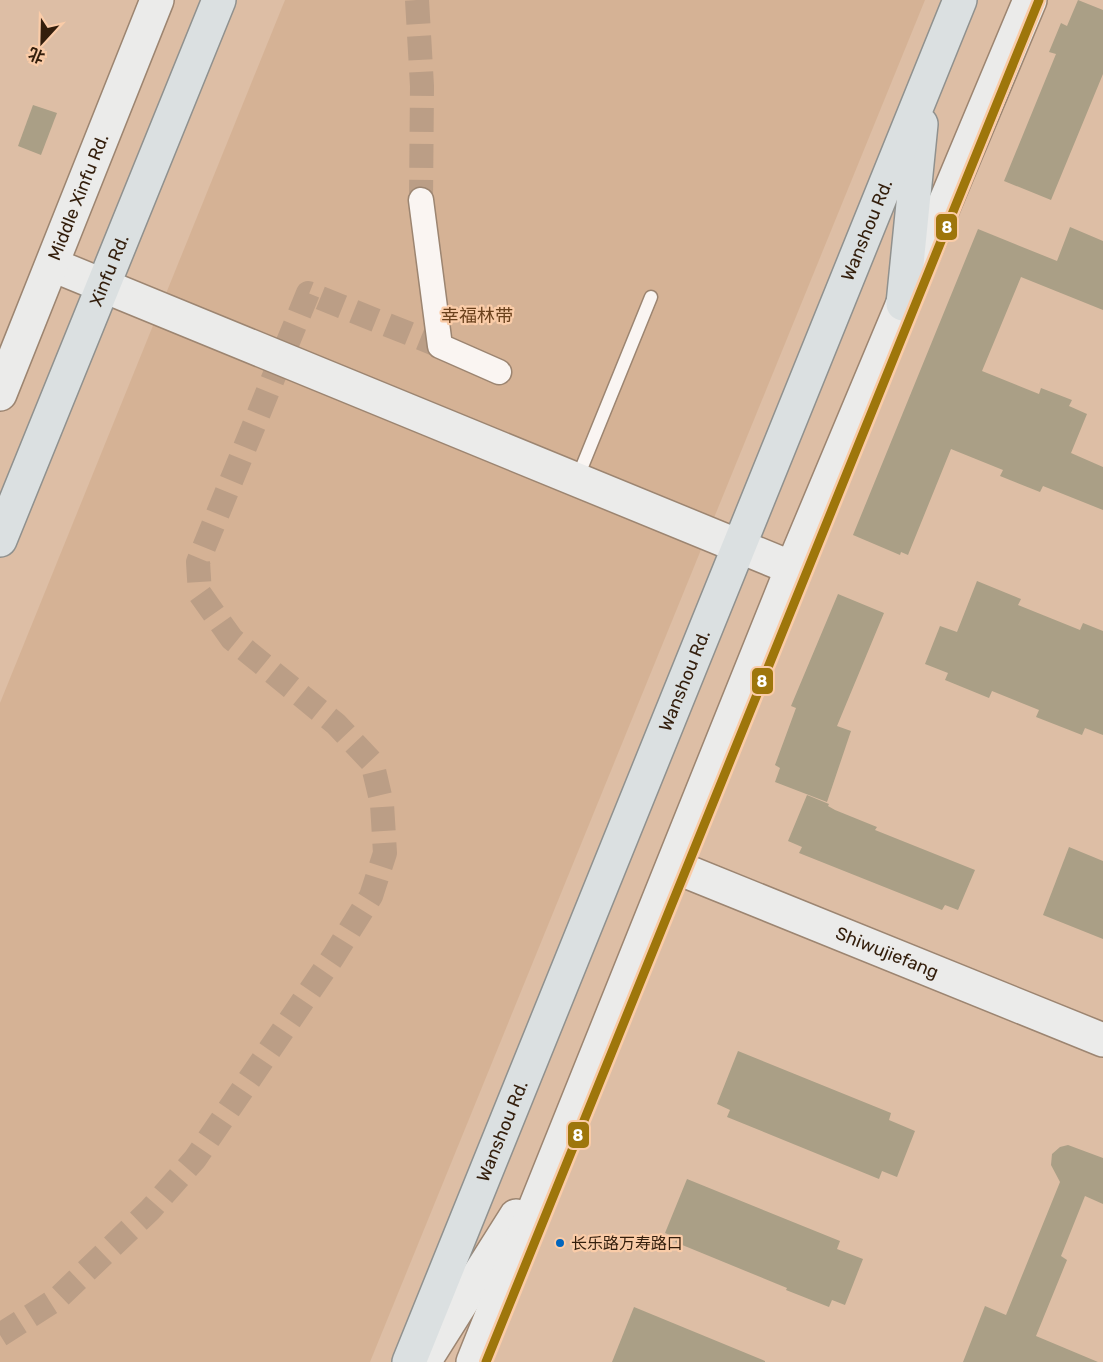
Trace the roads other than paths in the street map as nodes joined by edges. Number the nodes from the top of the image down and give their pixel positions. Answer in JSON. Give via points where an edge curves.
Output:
{"nodes":[{"id":1,"x":157,"y":0,"type":"edge"},
{"id":2,"x":219,"y":0,"type":"edge"},
{"id":3,"x":960,"y":0,"type":"edge"},
{"id":4,"x":1030,"y":0,"type":"edge"},
{"id":5,"x":925,"y":86,"type":"junction"},
{"id":6,"x":421,"y":200,"type":"tunnel mouth"},
{"id":7,"x":53,"y":265,"type":"junction"},
{"id":8,"x":104,"y":286,"type":"junction"},
{"id":9,"x":651,"y":297,"type":"dead end"},
{"id":10,"x":903,"y":304,"type":"junction"},
{"id":11,"x":499,"y":372,"type":"dead end"},
{"id":12,"x":0,"y":394,"type":"edge"},
{"id":13,"x":577,"y":480,"type":"junction"},
{"id":14,"x":0,"y":540,"type":"edge"},
{"id":15,"x":738,"y":546,"type":"junction"},
{"id":16,"x":792,"y":568,"type":"junction"},
{"id":17,"x":673,"y":866,"type":"junction"},
{"id":18,"x":1103,"y":1040,"type":"edge"},
{"id":19,"x":562,"y":1143,"type":"junction"},
{"id":20,"x":409,"y":1362,"type":"edge"},
{"id":21,"x":424,"y":1362,"type":"edge"},
{"id":22,"x":473,"y":1362,"type":"edge"}],
"edges":[{"from":1,"to":7,"type":"main road","name":"Middle Xinfu Rd."},
{"from":2,"to":8,"type":"main road","name":"Xinfu Rd."},
{"from":3,"to":5,"type":"main road","name":"Wanshou Rd."},
{"from":4,"to":10,"type":"main road"},
{"from":5,"to":10,"type":"main road"},
{"from":5,"to":15,"type":"main road","name":"Wanshou Rd."},
{"from":6,"to":11,"type":"street","via":[[440,346]]},
{"from":7,"to":8,"type":"main road"},
{"from":7,"to":12,"type":"main road","name":"Middle Xinfu Rd."},
{"from":8,"to":13,"type":"main road"},
{"from":8,"to":14,"type":"main road","name":"Xinfu Rd."},
{"from":9,"to":13,"type":"lane"},
{"from":10,"to":16,"type":"main road"},
{"from":13,"to":15,"type":"main road"},
{"from":15,"to":16,"type":"main road"},
{"from":15,"to":20,"type":"main road","name":"Wanshou Rd."},
{"from":16,"to":17,"type":"main road"},
{"from":17,"to":18,"type":"main road","name":"Shiwujiefang"},
{"from":17,"to":19,"type":"main road"},
{"from":19,"to":21,"type":"main road"},
{"from":19,"to":22,"type":"main road"}]}
